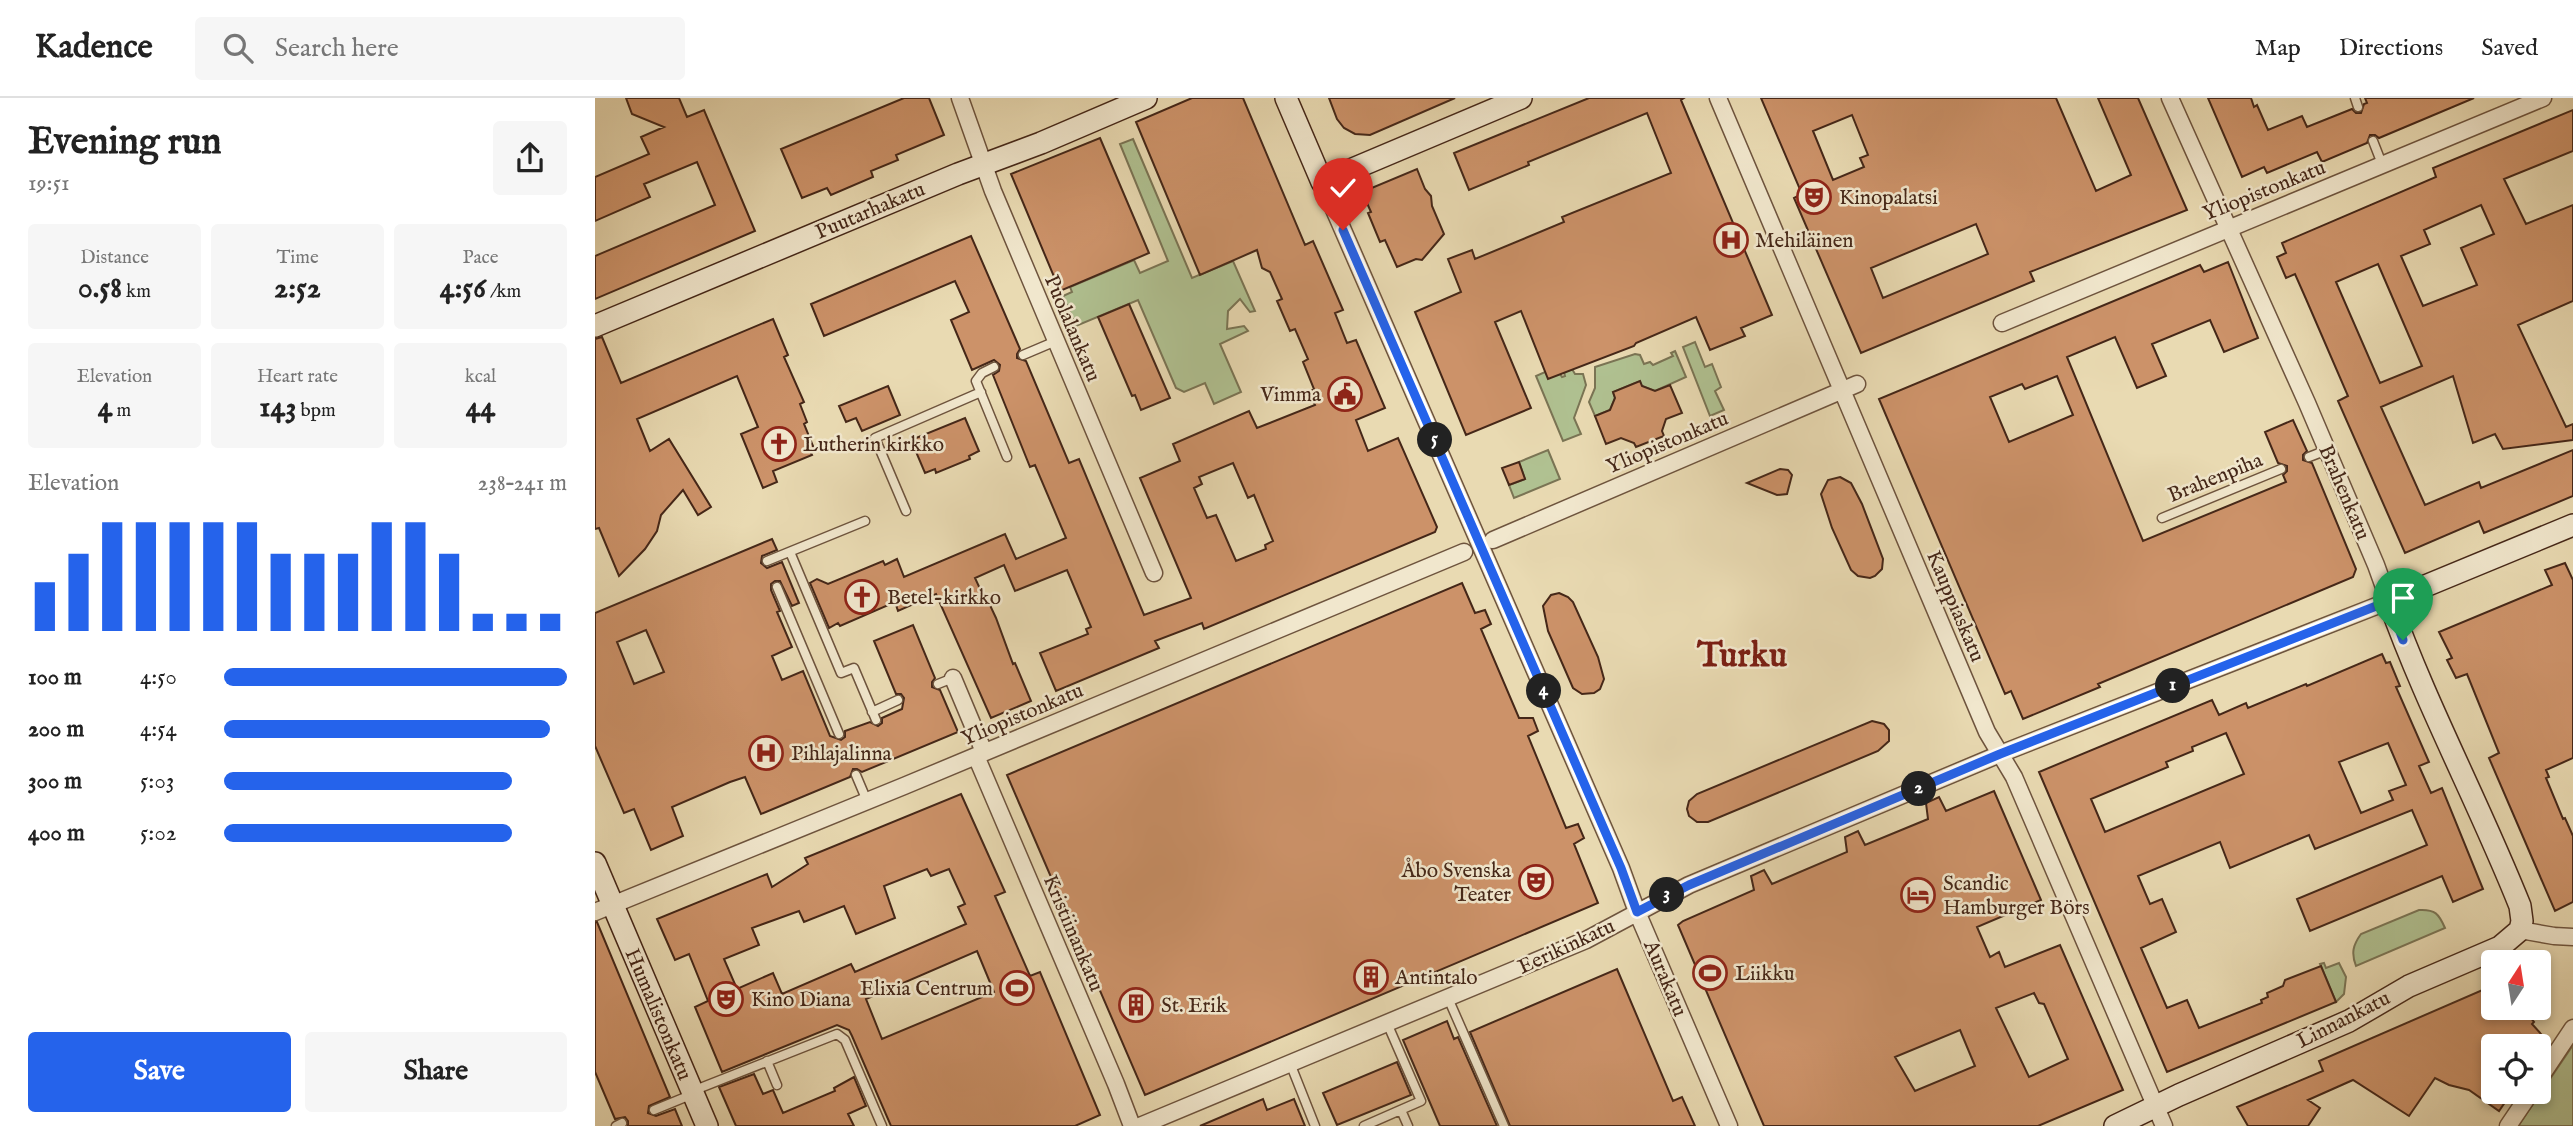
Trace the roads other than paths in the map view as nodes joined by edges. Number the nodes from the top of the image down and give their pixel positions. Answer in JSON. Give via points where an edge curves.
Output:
{"nodes":[{"id":1,"x":960,"y":98,"type":"edge"},
{"id":2,"x":1146,"y":98,"type":"edge"},
{"id":3,"x":1286,"y":98,"type":"edge"},
{"id":4,"x":1521,"y":98,"type":"edge"},
{"id":5,"x":1718,"y":98,"type":"edge"},
{"id":6,"x":2170,"y":98,"type":"edge"},
{"id":7,"x":2543,"y":98,"type":"edge"},
{"id":8,"x":2373,"y":141,"type":"dead end"},
{"id":9,"x":982,"y":164,"type":"junction"},
{"id":10,"x":2382,"y":164,"type":"junction"},
{"id":11,"x":1322,"y":182,"type":"junction"},
{"id":12,"x":2229,"y":227,"type":"junction"},
{"id":13,"x":2003,"y":323,"type":"dead end"},
{"id":14,"x":595,"y":326,"type":"edge"},
{"id":15,"x":1056,"y":341,"type":"junction"},
{"id":16,"x":1023,"y":355,"type":"dead end"},
{"id":17,"x":994,"y":367,"type":"dead end"},
{"id":18,"x":1850,"y":387,"type":"junction"},
{"id":19,"x":981,"y":392,"type":"junction"},
{"id":20,"x":2327,"y":450,"type":"junction"},
{"id":21,"x":1007,"y":457,"type":"dead end"},
{"id":22,"x":2309,"y":457,"type":"dead end"},
{"id":23,"x":2281,"y":469,"type":"dead end"},
{"id":24,"x":906,"y":512,"type":"dead end"},
{"id":25,"x":2162,"y":518,"type":"dead end"},
{"id":26,"x":865,"y":521,"type":"dead end"},
{"id":27,"x":2573,"y":525,"type":"edge"},
{"id":28,"x":1493,"y":540,"type":"dead end"},
{"id":29,"x":790,"y":552,"type":"junction"},
{"id":30,"x":1464,"y":552,"type":"dead end"},
{"id":31,"x":767,"y":561,"type":"dead end"},
{"id":32,"x":1154,"y":573,"type":"dead end"},
{"id":33,"x":777,"y":587,"type":"dead end"},
{"id":34,"x":2389,"y":601,"type":"junction"},
{"id":35,"x":946,"y":681,"type":"dead end"},
{"id":36,"x":898,"y":700,"type":"dead end"},
{"id":37,"x":839,"y":734,"type":"dead end"},
{"id":38,"x":980,"y":754,"type":"junction"},
{"id":39,"x":2000,"y":754,"type":"junction"},
{"id":40,"x":856,"y":775,"type":"dead end"},
{"id":41,"x":867,"y":801,"type":"junction"},
{"id":42,"x":595,"y":863,"type":"edge"},
{"id":43,"x":604,"y":908,"type":"edge"},
{"id":44,"x":1637,"y":912,"type":"junction"},
{"id":45,"x":2520,"y":930,"type":"junction"},
{"id":46,"x":2573,"y":937,"type":"edge"},
{"id":47,"x":1448,"y":998,"type":"junction"},
{"id":48,"x":1387,"y":1023,"type":"junction"},
{"id":49,"x":2573,"y":1028,"type":"edge"},
{"id":50,"x":767,"y":1061,"type":"junction"},
{"id":51,"x":2551,"y":1061,"type":"edge"},
{"id":52,"x":1290,"y":1063,"type":"junction"},
{"id":53,"x":777,"y":1085,"type":"dead end"},
{"id":54,"x":692,"y":1093,"type":"junction"},
{"id":55,"x":2523,"y":1104,"type":"edge"},
{"id":56,"x":654,"y":1110,"type":"dead end"},
{"id":57,"x":1401,"y":1110,"type":"junction"},
{"id":58,"x":2160,"y":1116,"type":"edge"},
{"id":59,"x":706,"y":1126,"type":"edge"},
{"id":60,"x":882,"y":1126,"type":"edge"},
{"id":61,"x":1132,"y":1126,"type":"edge"},
{"id":62,"x":1140,"y":1126,"type":"edge"},
{"id":63,"x":1315,"y":1126,"type":"edge"},
{"id":64,"x":1364,"y":1126,"type":"edge"},
{"id":65,"x":1408,"y":1126,"type":"edge"},
{"id":66,"x":1504,"y":1126,"type":"edge"},
{"id":67,"x":1729,"y":1126,"type":"edge"},
{"id":68,"x":2115,"y":1126,"type":"edge"},
{"id":69,"x":2508,"y":1126,"type":"edge"}],
"edges":[{"from":1,"to":9,"type":"street","name":"Puolalankatu"},
{"from":2,"to":9,"type":"street","name":"Puutarhakatu"},
{"from":3,"to":11,"type":"street","name":"Aurakatu"},
{"from":4,"to":11,"type":"street"},
{"from":5,"to":18,"type":"street","name":"Kauppiaskatu"},
{"from":6,"to":12,"type":"street","name":"Brahenkatu"},
{"from":7,"to":10,"type":"street","name":"Yliopistonkatu"},
{"from":8,"to":10,"type":"lane"},
{"from":9,"to":14,"type":"street","name":"Puutarhakatu"},
{"from":9,"to":15,"type":"street","name":"Puolalankatu"},
{"from":10,"to":12,"type":"street","name":"Yliopistonkatu"},
{"from":11,"to":44,"type":"street","name":"Aurakatu"},
{"from":12,"to":13,"type":"street","name":"Yliopistonkatu"},
{"from":12,"to":20,"type":"street","name":"Brahenkatu"},
{"from":15,"to":16,"type":"lane"},
{"from":15,"to":32,"type":"street","name":"Puolalankatu"},
{"from":17,"to":19,"type":"lane","via":[[977,381]]},
{"from":18,"to":28,"type":"street","name":"Yliopistonkatu"},
{"from":18,"to":39,"type":"street","name":"Kauppiaskatu","via":[[1987,732]]},
{"from":19,"to":21,"type":"lane"},
{"from":19,"to":24,"type":"lane","via":[[875,438]]},
{"from":20,"to":22,"type":"lane"},
{"from":20,"to":34,"type":"street","name":"Brahenkatu"},
{"from":23,"to":25,"type":"lane","name":"Brahenpiha"},
{"from":26,"to":29,"type":"lane"},
{"from":27,"to":34,"type":"street","name":"Eerikinkatu"},
{"from":29,"to":31,"type":"lane"},
{"from":29,"to":36,"type":"lane","via":[[841,673],[854,668],[874,716]]},
{"from":30,"to":38,"type":"street","name":"Yliopistonkatu"},
{"from":33,"to":37,"type":"lane"},
{"from":34,"to":39,"type":"street","name":"Eerikinkatu"},
{"from":34,"to":45,"type":"street","name":"Brahenkatu","via":[[2410,660],[2520,906]]},
{"from":35,"to":38,"type":"street","name":"Kristiinankatu"},
{"from":38,"to":41,"type":"street","name":"Yliopistonkatu"},
{"from":38,"to":61,"type":"street","name":"Kristiinankatu","via":[[988,784]]},
{"from":39,"to":44,"type":"street","name":"Eerikinkatu","via":[[1682,888]]},
{"from":39,"to":58,"type":"street","name":"Kauppiaskatu","via":[[2014,777]]},
{"from":40,"to":41,"type":"lane"},
{"from":41,"to":43,"type":"street","name":"Yliopistonkatu"},
{"from":42,"to":43,"type":"street","name":"Humalistonkatu"},
{"from":43,"to":54,"type":"street","name":"Humalistonkatu"},
{"from":44,"to":47,"type":"street","name":"Eerikinkatu","via":[[1586,940]]},
{"from":44,"to":67,"type":"street","name":"Aurakatu"},
{"from":45,"to":46,"type":"street"},
{"from":45,"to":58,"type":"street","name":"Linnankatu","via":[[2500,947],[2409,986]]},
{"from":47,"to":48,"type":"street","name":"Eerikinkatu"},
{"from":47,"to":66,"type":"lane"},
{"from":48,"to":52,"type":"street","name":"Eerikinkatu"},
{"from":48,"to":57,"type":"lane","via":[[1421,1101]]},
{"from":49,"to":51,"type":"street"},
{"from":50,"to":53,"type":"lane"},
{"from":50,"to":54,"type":"lane"},
{"from":50,"to":60,"type":"lane","via":[[841,1035]]},
{"from":52,"to":62,"type":"street","name":"Eerikinkatu"},
{"from":52,"to":63,"type":"lane"},
{"from":54,"to":56,"type":"lane"},
{"from":54,"to":59,"type":"street","name":"Humalistonkatu"},
{"from":55,"to":69,"type":"street"},
{"from":57,"to":64,"type":"lane"},
{"from":57,"to":65,"type":"lane"},
{"from":58,"to":68,"type":"street","name":"Linnankatu"}]}
